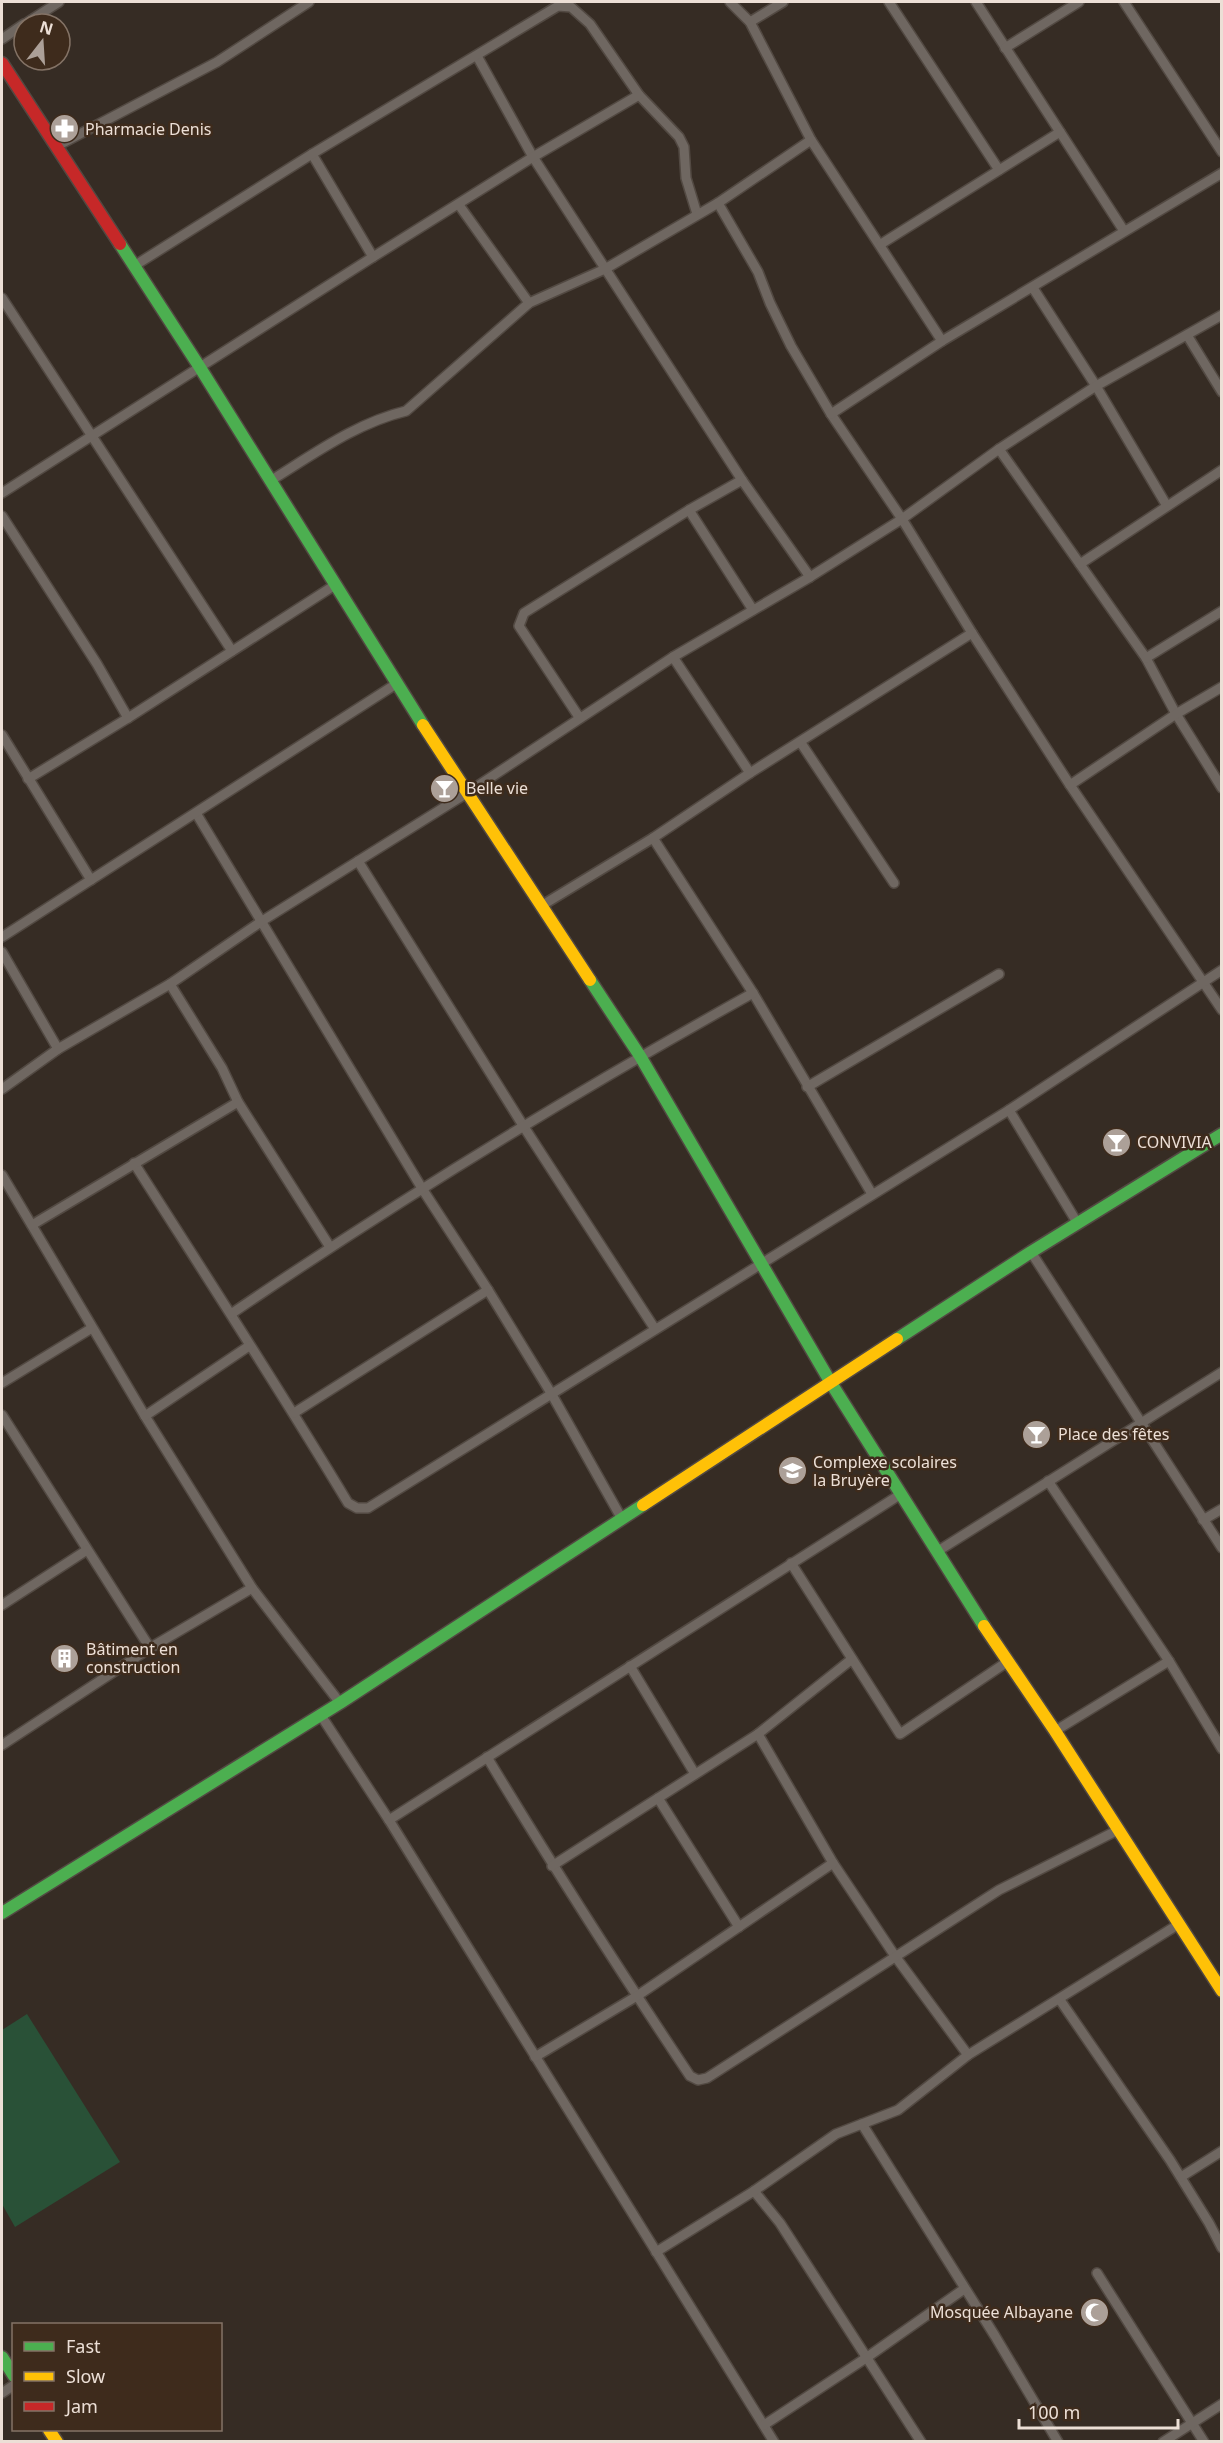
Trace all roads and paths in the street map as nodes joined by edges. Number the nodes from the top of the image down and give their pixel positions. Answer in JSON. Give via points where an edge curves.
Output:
{"nodes":[{"id":1,"x":59,"y":2,"type":"edge"},
{"id":2,"x":309,"y":2,"type":"edge"},
{"id":3,"x":730,"y":2,"type":"edge"},
{"id":4,"x":783,"y":2,"type":"edge"},
{"id":5,"x":889,"y":2,"type":"edge"},
{"id":6,"x":976,"y":2,"type":"edge"},
{"id":7,"x":1079,"y":2,"type":"edge"},
{"id":8,"x":1124,"y":2,"type":"edge"},
{"id":9,"x":43,"y":12,"type":"edge"},
{"id":10,"x":750,"y":22,"type":"junction"},
{"id":11,"x":1005,"y":48,"type":"junction"},
{"id":12,"x":477,"y":56,"type":"junction"},
{"id":13,"x":2,"y":63,"type":"edge"},
{"id":14,"x":639,"y":95,"type":"junction"},
{"id":15,"x":1060,"y":132,"type":"junction"},
{"id":16,"x":811,"y":140,"type":"junction"},
{"id":17,"x":57,"y":146,"type":"junction"},
{"id":18,"x":1221,"y":152,"type":"edge"},
{"id":19,"x":312,"y":154,"type":"junction"},
{"id":20,"x":533,"y":157,"type":"junction"},
{"id":21,"x":999,"y":170,"type":"junction"},
{"id":22,"x":1221,"y":173,"type":"edge"},
{"id":23,"x":718,"y":203,"type":"junction"},
{"id":24,"x":459,"y":205,"type":"junction"},
{"id":25,"x":697,"y":214,"type":"junction"},
{"id":26,"x":1124,"y":231,"type":"junction"},
{"id":27,"x":881,"y":244,"type":"junction"},
{"id":28,"x":373,"y":257,"type":"junction"},
{"id":29,"x":134,"y":266,"type":"junction"},
{"id":30,"x":605,"y":269,"type":"junction"},
{"id":31,"x":1032,"y":288,"type":"junction"},
{"id":32,"x":2,"y":298,"type":"edge"},
{"id":33,"x":529,"y":303,"type":"junction"},
{"id":34,"x":1221,"y":315,"type":"edge"},
{"id":35,"x":1188,"y":334,"type":"junction"},
{"id":36,"x":942,"y":341,"type":"junction"},
{"id":37,"x":199,"y":366,"type":"junction"},
{"id":38,"x":1096,"y":387,"type":"junction"},
{"id":39,"x":1221,"y":392,"type":"edge"},
{"id":40,"x":831,"y":414,"type":"junction"},
{"id":41,"x":91,"y":437,"type":"junction"},
{"id":42,"x":999,"y":449,"type":"junction"},
{"id":43,"x":1221,"y":470,"type":"edge"},
{"id":44,"x":742,"y":480,"type":"junction"},
{"id":45,"x":270,"y":481,"type":"junction"},
{"id":46,"x":2,"y":493,"type":"edge"},
{"id":47,"x":1167,"y":506,"type":"junction"},
{"id":48,"x":689,"y":510,"type":"junction"},
{"id":49,"x":2,"y":516,"type":"edge"},
{"id":50,"x":902,"y":519,"type":"junction"},
{"id":51,"x":1080,"y":564,"type":"junction"},
{"id":52,"x":810,"y":577,"type":"junction"},
{"id":53,"x":335,"y":585,"type":"junction"},
{"id":54,"x":753,"y":610,"type":"junction"},
{"id":55,"x":1221,"y":611,"type":"edge"},
{"id":56,"x":972,"y":633,"type":"junction"},
{"id":57,"x":232,"y":651,"type":"junction"},
{"id":58,"x":673,"y":657,"type":"junction"},
{"id":59,"x":1146,"y":658,"type":"junction"},
{"id":60,"x":396,"y":684,"type":"junction"},
{"id":61,"x":1221,"y":687,"type":"edge"},
{"id":62,"x":1176,"y":714,"type":"junction"},
{"id":63,"x":579,"y":717,"type":"junction"},
{"id":64,"x":128,"y":718,"type":"junction"},
{"id":65,"x":2,"y":735,"type":"edge"},
{"id":66,"x":801,"y":743,"type":"junction"},
{"id":67,"x":750,"y":773,"type":"junction"},
{"id":68,"x":28,"y":779,"type":"junction"},
{"id":69,"x":1070,"y":785,"type":"junction"},
{"id":70,"x":1221,"y":788,"type":"edge"},
{"id":71,"x":467,"y":793,"type":"junction"},
{"id":72,"x":196,"y":813,"type":"junction"},
{"id":73,"x":653,"y":838,"type":"junction"},
{"id":74,"x":358,"y":861,"type":"junction"},
{"id":75,"x":91,"y":880,"type":"junction"},
{"id":76,"x":894,"y":883,"type":"dead end"},
{"id":77,"x":541,"y":906,"type":"junction"},
{"id":78,"x":262,"y":921,"type":"junction"},
{"id":79,"x":2,"y":937,"type":"edge"},
{"id":80,"x":2,"y":952,"type":"edge"},
{"id":81,"x":1221,"y":970,"type":"edge"},
{"id":82,"x":999,"y":974,"type":"dead end"},
{"id":83,"x":1203,"y":981,"type":"junction"},
{"id":84,"x":170,"y":984,"type":"junction"},
{"id":85,"x":753,"y":993,"type":"junction"},
{"id":86,"x":1221,"y":1010,"type":"edge"},
{"id":87,"x":58,"y":1050,"type":"junction"},
{"id":88,"x":640,"y":1056,"type":"junction"},
{"id":89,"x":807,"y":1088,"type":"junction"},
{"id":90,"x":2,"y":1089,"type":"edge"},
{"id":91,"x":238,"y":1102,"type":"junction"},
{"id":92,"x":1009,"y":1110,"type":"junction"},
{"id":93,"x":524,"y":1127,"type":"junction"},
{"id":94,"x":1221,"y":1134,"type":"edge"},
{"id":95,"x":134,"y":1163,"type":"junction"},
{"id":96,"x":2,"y":1175,"type":"edge"},
{"id":97,"x":423,"y":1190,"type":"junction"},
{"id":98,"x":872,"y":1194,"type":"junction"},
{"id":99,"x":1078,"y":1224,"type":"junction"},
{"id":100,"x":32,"y":1225,"type":"junction"},
{"id":101,"x":330,"y":1247,"type":"junction"},
{"id":102,"x":1031,"y":1252,"type":"junction"},
{"id":103,"x":761,"y":1264,"type":"junction"},
{"id":104,"x":488,"y":1290,"type":"junction"},
{"id":105,"x":231,"y":1314,"type":"junction"},
{"id":106,"x":92,"y":1328,"type":"junction"},
{"id":107,"x":655,"y":1329,"type":"junction"},
{"id":108,"x":249,"y":1346,"type":"junction"},
{"id":109,"x":1221,"y":1372,"type":"edge"},
{"id":110,"x":2,"y":1383,"type":"edge"},
{"id":111,"x":831,"y":1383,"type":"junction"},
{"id":112,"x":551,"y":1393,"type":"junction"},
{"id":113,"x":294,"y":1413,"type":"junction"},
{"id":114,"x":2,"y":1415,"type":"edge"},
{"id":115,"x":145,"y":1416,"type":"junction"},
{"id":116,"x":1141,"y":1423,"type":"junction"},
{"id":117,"x":1048,"y":1481,"type":"junction"},
{"id":118,"x":901,"y":1494,"type":"junction"},
{"id":119,"x":1221,"y":1509,"type":"edge"},
{"id":120,"x":622,"y":1519,"type":"junction"},
{"id":121,"x":1203,"y":1520,"type":"junction"},
{"id":122,"x":1221,"y":1548,"type":"edge"},
{"id":123,"x":87,"y":1550,"type":"junction"},
{"id":124,"x":938,"y":1551,"type":"junction"},
{"id":125,"x":791,"y":1563,"type":"junction"},
{"id":126,"x":252,"y":1588,"type":"junction"},
{"id":127,"x":2,"y":1605,"type":"edge"},
{"id":128,"x":150,"y":1648,"type":"junction"},
{"id":129,"x":852,"y":1659,"type":"junction"},
{"id":130,"x":1169,"y":1661,"type":"junction"},
{"id":131,"x":1007,"y":1662,"type":"junction"},
{"id":132,"x":630,"y":1666,"type":"junction"},
{"id":133,"x":340,"y":1703,"type":"junction"},
{"id":134,"x":320,"y":1714,"type":"junction"},
{"id":135,"x":1055,"y":1731,"type":"junction"},
{"id":136,"x":758,"y":1734,"type":"junction"},
{"id":137,"x":2,"y":1746,"type":"edge"},
{"id":138,"x":1221,"y":1749,"type":"edge"},
{"id":139,"x":488,"y":1757,"type":"junction"},
{"id":140,"x":695,"y":1774,"type":"junction"},
{"id":141,"x":658,"y":1798,"type":"junction"},
{"id":142,"x":389,"y":1820,"type":"junction"},
{"id":143,"x":1119,"y":1830,"type":"junction"},
{"id":144,"x":833,"y":1863,"type":"junction"},
{"id":145,"x":552,"y":1866,"type":"junction"},
{"id":146,"x":2,"y":1913,"type":"edge"},
{"id":147,"x":1179,"y":1924,"type":"junction"},
{"id":148,"x":739,"y":1927,"type":"junction"},
{"id":149,"x":895,"y":1956,"type":"junction"},
{"id":150,"x":1221,"y":1991,"type":"edge"},
{"id":151,"x":637,"y":1996,"type":"junction"},
{"id":152,"x":1060,"y":2000,"type":"junction"},
{"id":153,"x":968,"y":2055,"type":"junction"},
{"id":154,"x":535,"y":2057,"type":"junction"},
{"id":155,"x":862,"y":2124,"type":"junction"},
{"id":156,"x":1221,"y":2151,"type":"edge"},
{"id":157,"x":1181,"y":2177,"type":"junction"},
{"id":158,"x":754,"y":2191,"type":"junction"},
{"id":159,"x":1221,"y":2248,"type":"edge"},
{"id":160,"x":656,"y":2252,"type":"junction"},
{"id":161,"x":1097,"y":2273,"type":"dead end"},
{"id":162,"x":964,"y":2289,"type":"junction"},
{"id":163,"x":2,"y":2357,"type":"edge"},
{"id":164,"x":866,"y":2358,"type":"junction"},
{"id":165,"x":12,"y":2373,"type":"edge"},
{"id":166,"x":1221,"y":2404,"type":"edge"},
{"id":167,"x":1192,"y":2423,"type":"junction"},
{"id":168,"x":764,"y":2425,"type":"junction"},
{"id":169,"x":774,"y":2442,"type":"edge"},
{"id":170,"x":921,"y":2442,"type":"edge"},
{"id":171,"x":1058,"y":2442,"type":"edge"},
{"id":172,"x":1163,"y":2442,"type":"edge"},
{"id":173,"x":1204,"y":2442,"type":"edge"}],
"edges":[{"from":1,"to":9,"type":"street"},
{"from":2,"to":17,"type":"street","via":[[217,62]]},
{"from":3,"to":10,"type":"street"},
{"from":4,"to":10,"type":"street"},
{"from":5,"to":21,"type":"street"},
{"from":6,"to":11,"type":"street"},
{"from":7,"to":11,"type":"street"},
{"from":8,"to":18,"type":"street"},
{"from":10,"to":16,"type":"street"},
{"from":11,"to":15,"type":"street"},
{"from":12,"to":14,"type":"street","via":[[564,5],[590,24]]},
{"from":12,"to":19,"type":"street"},
{"from":12,"to":20,"type":"street"},
{"from":13,"to":17,"type":"street"},
{"from":14,"to":20,"type":"street"},
{"from":14,"to":25,"type":"street","via":[[673,129],[684,147],[686,178]]},
{"from":15,"to":21,"type":"street"},
{"from":15,"to":26,"type":"street"},
{"from":16,"to":23,"type":"street"},
{"from":16,"to":27,"type":"street"},
{"from":17,"to":29,"type":"street"},
{"from":19,"to":28,"type":"street"},
{"from":19,"to":29,"type":"street"},
{"from":20,"to":24,"type":"street"},
{"from":20,"to":30,"type":"street"},
{"from":21,"to":27,"type":"street"},
{"from":22,"to":26,"type":"street"},
{"from":23,"to":25,"type":"street"},
{"from":23,"to":40,"type":"street","via":[[758,272],[791,346]]},
{"from":24,"to":28,"type":"street"},
{"from":24,"to":33,"type":"street"},
{"from":25,"to":30,"type":"street"},
{"from":26,"to":31,"type":"street"},
{"from":27,"to":36,"type":"street"},
{"from":28,"to":37,"type":"street"},
{"from":29,"to":37,"type":"street"},
{"from":30,"to":33,"type":"street"},
{"from":30,"to":44,"type":"street"},
{"from":31,"to":36,"type":"street"},
{"from":31,"to":38,"type":"street"},
{"from":32,"to":41,"type":"street"},
{"from":33,"to":45,"type":"street","via":[[406,411],[380,417]]},
{"from":34,"to":35,"type":"street"},
{"from":35,"to":38,"type":"street"},
{"from":35,"to":39,"type":"street"},
{"from":36,"to":40,"type":"street"},
{"from":37,"to":41,"type":"street"},
{"from":37,"to":45,"type":"street"},
{"from":38,"to":42,"type":"street"},
{"from":38,"to":47,"type":"street"},
{"from":40,"to":50,"type":"street"},
{"from":41,"to":46,"type":"street"},
{"from":41,"to":57,"type":"street"},
{"from":42,"to":50,"type":"street"},
{"from":42,"to":51,"type":"street"},
{"from":43,"to":47,"type":"street"},
{"from":44,"to":48,"type":"street"},
{"from":44,"to":52,"type":"street"},
{"from":45,"to":53,"type":"street"},
{"from":47,"to":51,"type":"street"},
{"from":48,"to":54,"type":"street"},
{"from":48,"to":63,"type":"street","via":[[524,613],[520,620],[519,626]]},
{"from":49,"to":64,"type":"street"},
{"from":50,"to":52,"type":"street"},
{"from":50,"to":56,"type":"street"},
{"from":51,"to":59,"type":"street"},
{"from":52,"to":54,"type":"street"},
{"from":53,"to":57,"type":"street"},
{"from":53,"to":60,"type":"street"},
{"from":54,"to":58,"type":"street"},
{"from":55,"to":59,"type":"street"},
{"from":56,"to":66,"type":"street"},
{"from":56,"to":69,"type":"street"},
{"from":57,"to":64,"type":"street"},
{"from":58,"to":63,"type":"street"},
{"from":58,"to":67,"type":"street"},
{"from":59,"to":62,"type":"street"},
{"from":60,"to":71,"type":"street"},
{"from":60,"to":72,"type":"street"},
{"from":61,"to":62,"type":"street"},
{"from":62,"to":69,"type":"street"},
{"from":62,"to":70,"type":"street"},
{"from":63,"to":71,"type":"street"},
{"from":64,"to":68,"type":"street"},
{"from":65,"to":68,"type":"street"},
{"from":66,"to":67,"type":"street"},
{"from":66,"to":76,"type":"street"},
{"from":67,"to":73,"type":"street"},
{"from":68,"to":75,"type":"street"},
{"from":69,"to":83,"type":"street"},
{"from":71,"to":74,"type":"street"},
{"from":71,"to":77,"type":"street"},
{"from":72,"to":75,"type":"street"},
{"from":72,"to":78,"type":"street"},
{"from":73,"to":77,"type":"street"},
{"from":73,"to":85,"type":"street"},
{"from":74,"to":78,"type":"street"},
{"from":74,"to":93,"type":"street"},
{"from":75,"to":79,"type":"street"},
{"from":77,"to":88,"type":"street"},
{"from":78,"to":84,"type":"street"},
{"from":78,"to":97,"type":"street"},
{"from":80,"to":87,"type":"street"},
{"from":81,"to":83,"type":"street"},
{"from":82,"to":89,"type":"street"},
{"from":83,"to":86,"type":"street"},
{"from":83,"to":92,"type":"street"},
{"from":84,"to":87,"type":"street"},
{"from":84,"to":91,"type":"street","via":[[222,1068]]},
{"from":85,"to":88,"type":"street"},
{"from":85,"to":89,"type":"street"},
{"from":87,"to":90,"type":"street"},
{"from":88,"to":93,"type":"street"},
{"from":88,"to":103,"type":"street"},
{"from":89,"to":98,"type":"street"},
{"from":91,"to":95,"type":"street"},
{"from":91,"to":101,"type":"street"},
{"from":92,"to":98,"type":"street"},
{"from":92,"to":99,"type":"street"},
{"from":93,"to":97,"type":"street"},
{"from":93,"to":107,"type":"street"},
{"from":94,"to":99,"type":"street"},
{"from":95,"to":100,"type":"street"},
{"from":95,"to":105,"type":"street"},
{"from":96,"to":100,"type":"street"},
{"from":97,"to":101,"type":"street"},
{"from":97,"to":104,"type":"street"},
{"from":98,"to":103,"type":"street"},
{"from":99,"to":102,"type":"street"},
{"from":100,"to":106,"type":"street"},
{"from":101,"to":105,"type":"street"},
{"from":102,"to":111,"type":"street"},
{"from":102,"to":116,"type":"street"},
{"from":103,"to":107,"type":"street"},
{"from":103,"to":111,"type":"street"},
{"from":104,"to":112,"type":"street"},
{"from":104,"to":113,"type":"street"},
{"from":105,"to":108,"type":"street"},
{"from":106,"to":110,"type":"street"},
{"from":106,"to":115,"type":"street"},
{"from":107,"to":112,"type":"street"},
{"from":108,"to":113,"type":"street"},
{"from":108,"to":115,"type":"street"},
{"from":109,"to":116,"type":"street"},
{"from":111,"to":118,"type":"street"},
{"from":111,"to":120,"type":"street"},
{"from":112,"to":113,"type":"street","via":[[368,1508],[348,1503]]},
{"from":112,"to":120,"type":"street"},
{"from":114,"to":123,"type":"street"},
{"from":115,"to":126,"type":"street"},
{"from":116,"to":117,"type":"street"},
{"from":116,"to":121,"type":"street"},
{"from":117,"to":124,"type":"street"},
{"from":117,"to":130,"type":"street"},
{"from":118,"to":124,"type":"street"},
{"from":118,"to":125,"type":"street"},
{"from":119,"to":121,"type":"street"},
{"from":120,"to":133,"type":"street"},
{"from":121,"to":122,"type":"street"},
{"from":123,"to":127,"type":"street"},
{"from":123,"to":128,"type":"street"},
{"from":124,"to":131,"type":"street"},
{"from":125,"to":129,"type":"street"},
{"from":125,"to":132,"type":"street"},
{"from":126,"to":128,"type":"street"},
{"from":126,"to":133,"type":"street"},
{"from":128,"to":137,"type":"street"},
{"from":129,"to":131,"type":"street","via":[[900,1734]]},
{"from":129,"to":136,"type":"street"},
{"from":130,"to":135,"type":"street"},
{"from":130,"to":138,"type":"street"},
{"from":131,"to":135,"type":"street"},
{"from":132,"to":139,"type":"street"},
{"from":132,"to":140,"type":"street"},
{"from":133,"to":134,"type":"street"},
{"from":134,"to":142,"type":"street"},
{"from":134,"to":146,"type":"street"},
{"from":135,"to":143,"type":"street"},
{"from":136,"to":140,"type":"street"},
{"from":136,"to":144,"type":"street"},
{"from":139,"to":142,"type":"street"},
{"from":139,"to":145,"type":"street"},
{"from":140,"to":141,"type":"street"},
{"from":141,"to":145,"type":"street"},
{"from":141,"to":148,"type":"street"},
{"from":142,"to":154,"type":"street"},
{"from":143,"to":147,"type":"street"},
{"from":143,"to":149,"type":"street","via":[[999,1890]]},
{"from":144,"to":148,"type":"street"},
{"from":144,"to":149,"type":"street"},
{"from":145,"to":151,"type":"street"},
{"from":147,"to":150,"type":"street"},
{"from":147,"to":152,"type":"street"},
{"from":148,"to":151,"type":"street"},
{"from":149,"to":151,"type":"street","via":[[698,2080],[690,2076]]},
{"from":149,"to":153,"type":"street"},
{"from":151,"to":154,"type":"street"},
{"from":152,"to":153,"type":"street"},
{"from":152,"to":157,"type":"street"},
{"from":153,"to":155,"type":"street","via":[[898,2110]]},
{"from":154,"to":160,"type":"street"},
{"from":155,"to":158,"type":"street","via":[[836,2134]]},
{"from":155,"to":162,"type":"street"},
{"from":156,"to":157,"type":"street"},
{"from":157,"to":159,"type":"street"},
{"from":158,"to":160,"type":"street"},
{"from":158,"to":164,"type":"street","via":[[780,2223]]},
{"from":160,"to":168,"type":"street"},
{"from":161,"to":167,"type":"street"},
{"from":162,"to":164,"type":"street"},
{"from":162,"to":171,"type":"street"},
{"from":163,"to":165,"type":"street"},
{"from":164,"to":168,"type":"street"},
{"from":164,"to":170,"type":"street"},
{"from":166,"to":167,"type":"street"},
{"from":167,"to":172,"type":"street"},
{"from":167,"to":173,"type":"street"},
{"from":168,"to":169,"type":"street"}]}
